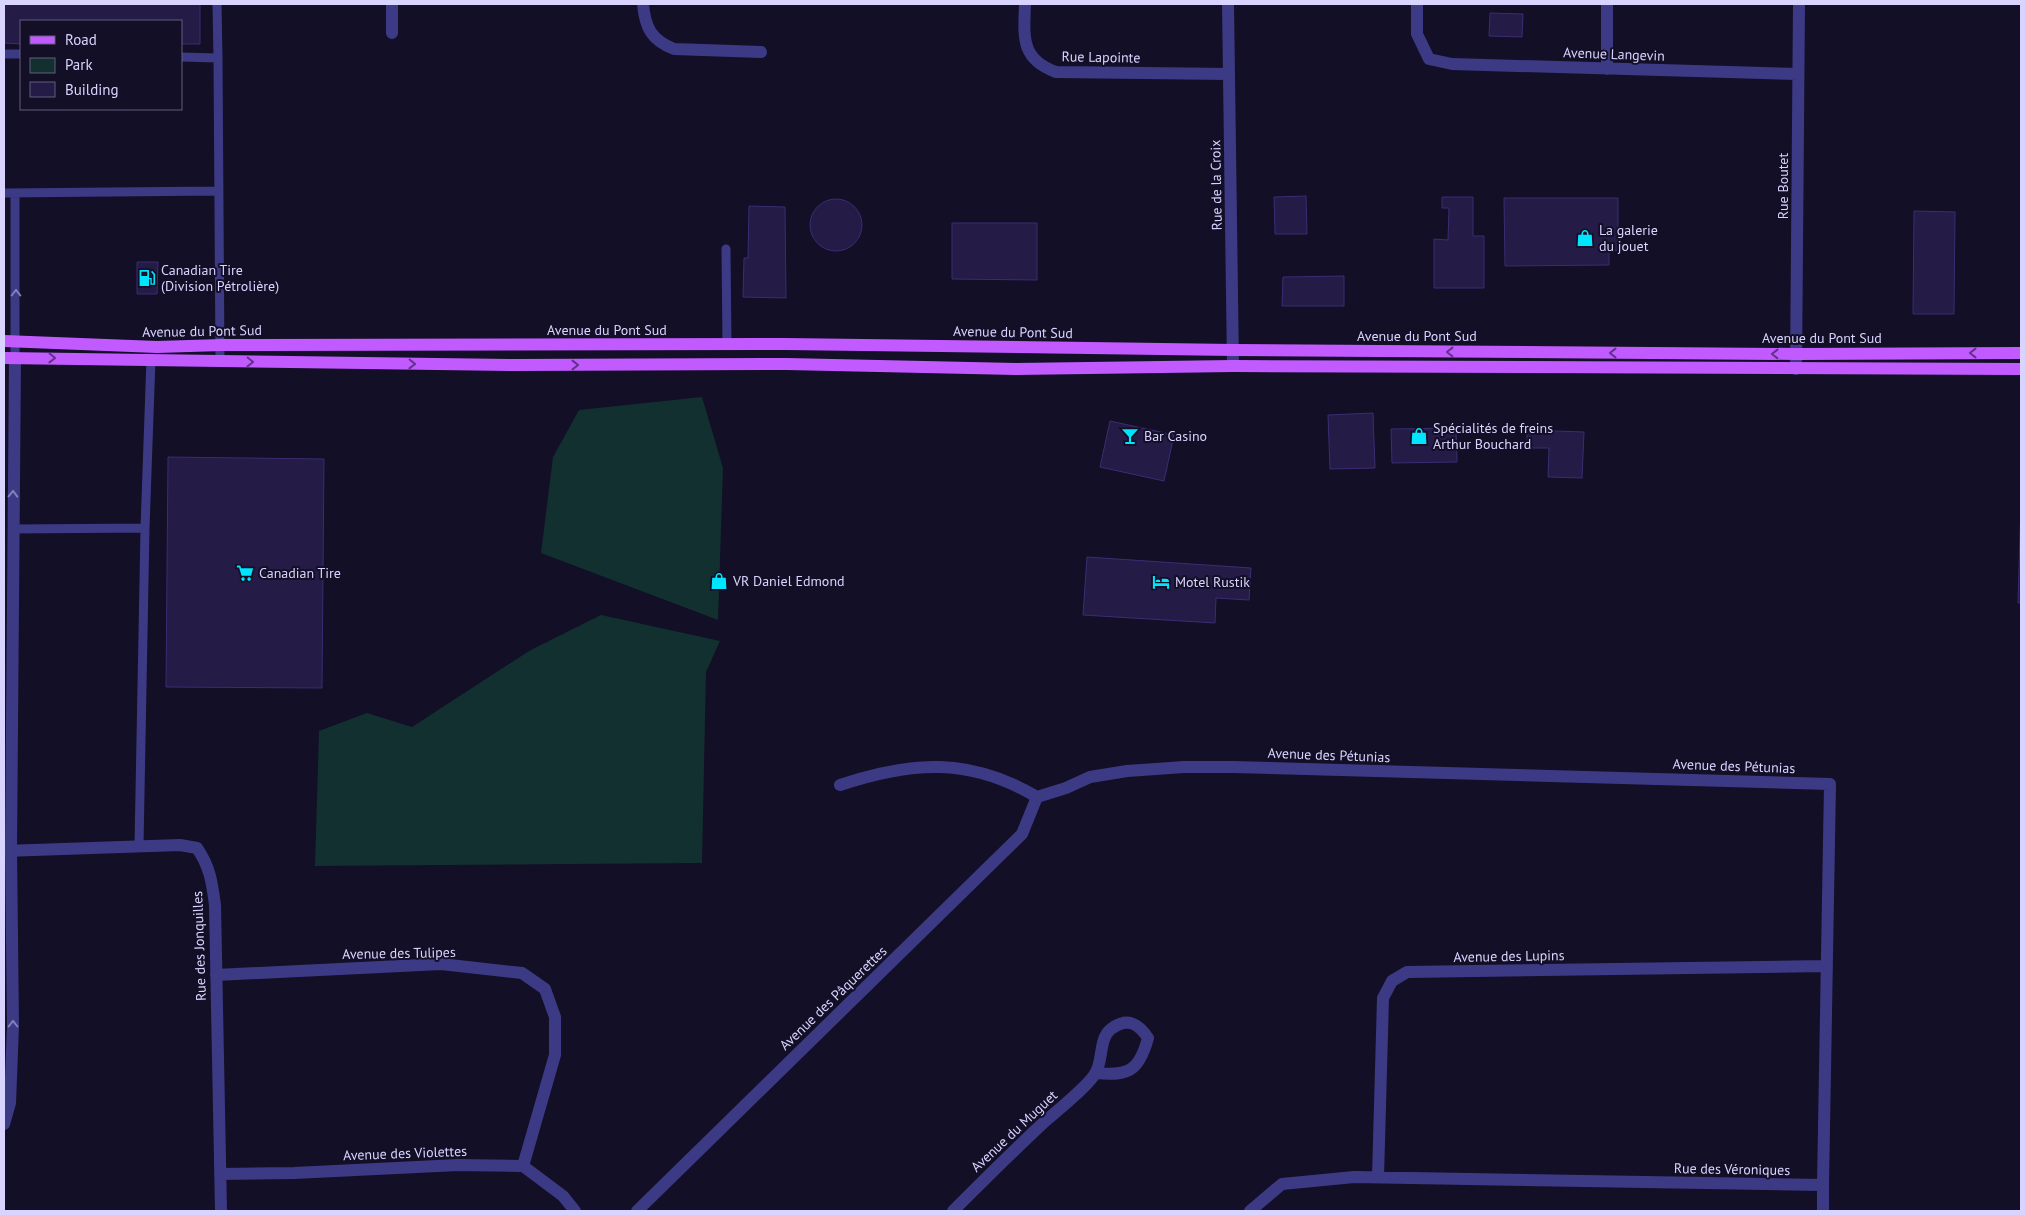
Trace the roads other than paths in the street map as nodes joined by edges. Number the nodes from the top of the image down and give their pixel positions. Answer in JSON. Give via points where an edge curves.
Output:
{"nodes":[{"id":1,"x":217,"y":4,"type":"edge"},
{"id":2,"x":392,"y":4,"type":"edge"},
{"id":3,"x":643,"y":4,"type":"edge"},
{"id":4,"x":1024,"y":4,"type":"edge"},
{"id":5,"x":1228,"y":4,"type":"edge"},
{"id":6,"x":1417,"y":4,"type":"edge"},
{"id":7,"x":1607,"y":4,"type":"edge"},
{"id":8,"x":1799,"y":4,"type":"edge"},
{"id":9,"x":392,"y":33,"type":"dead end"},
{"id":10,"x":761,"y":52,"type":"dead end"},
{"id":11,"x":4,"y":54,"type":"edge"},
{"id":12,"x":20,"y":54,"type":"edge"},
{"id":13,"x":182,"y":57,"type":"edge"},
{"id":14,"x":218,"y":58,"type":"junction"},
{"id":15,"x":1607,"y":69,"type":"junction"},
{"id":16,"x":1229,"y":74,"type":"junction"},
{"id":17,"x":1798,"y":74,"type":"junction"},
{"id":18,"x":219,"y":191,"type":"junction"},
{"id":19,"x":4,"y":193,"type":"edge"},
{"id":20,"x":15,"y":193,"type":"junction"},
{"id":21,"x":726,"y":249,"type":"dead end"},
{"id":22,"x":10,"y":341,"type":"edge"},
{"id":23,"x":222,"y":345,"type":"junction"},
{"id":24,"x":727,"y":345,"type":"junction"},
{"id":25,"x":1234,"y":350,"type":"junction"},
{"id":26,"x":2021,"y":353,"type":"edge"},
{"id":27,"x":1797,"y":354,"type":"junction"},
{"id":28,"x":9,"y":358,"type":"edge"},
{"id":29,"x":151,"y":360,"type":"junction"},
{"id":30,"x":220,"y":362,"type":"junction"},
{"id":31,"x":1234,"y":366,"type":"junction"},
{"id":32,"x":1796,"y":369,"type":"junction"},
{"id":33,"x":2021,"y":369,"type":"edge"},
{"id":34,"x":145,"y":528,"type":"junction"},
{"id":35,"x":13,"y":529,"type":"junction"},
{"id":36,"x":8,"y":618,"type":"edge"},
{"id":37,"x":840,"y":785,"type":"dead end"},
{"id":38,"x":1037,"y":797,"type":"junction"},
{"id":39,"x":139,"y":846,"type":"junction"},
{"id":40,"x":7,"y":851,"type":"edge"},
{"id":41,"x":1827,"y":966,"type":"junction"},
{"id":42,"x":216,"y":975,"type":"junction"},
{"id":43,"x":1096,"y":1073,"type":"junction"},
{"id":44,"x":4,"y":1124,"type":"edge"},
{"id":45,"x":523,"y":1166,"type":"junction"},
{"id":46,"x":220,"y":1174,"type":"junction"},
{"id":47,"x":1378,"y":1177,"type":"junction"},
{"id":48,"x":1823,"y":1185,"type":"junction"},
{"id":49,"x":220,"y":1211,"type":"edge"},
{"id":50,"x":575,"y":1211,"type":"edge"},
{"id":51,"x":637,"y":1211,"type":"edge"},
{"id":52,"x":953,"y":1211,"type":"edge"},
{"id":53,"x":1250,"y":1211,"type":"edge"},
{"id":54,"x":1822,"y":1211,"type":"edge"}],
"edges":[{"from":1,"to":14,"type":"lane"},
{"from":2,"to":9,"type":"street"},
{"from":3,"to":10,"type":"street","via":[[647,25],[654,38],[663,44],[674,48]]},
{"from":4,"to":16,"type":"street","name":"Rue Lapointe","via":[[1024,32],[1029,52],[1044,68],[1056,72]]},
{"from":5,"to":16,"type":"street","name":"Rue de la Croix"},
{"from":6,"to":15,"type":"street","name":"Avenue Langevin","via":[[1417,34],[1429,59],[1452,64]]},
{"from":7,"to":15,"type":"street"},
{"from":8,"to":17,"type":"street","name":"Rue Boutet"},
{"from":11,"to":12,"type":"lane"},
{"from":13,"to":14,"type":"lane"},
{"from":14,"to":18,"type":"lane"},
{"from":15,"to":17,"type":"street","name":"Avenue Langevin"},
{"from":16,"to":25,"type":"street","name":"Rue de la Croix"},
{"from":17,"to":27,"type":"street","name":"Rue Boutet"},
{"from":18,"to":20,"type":"lane"},
{"from":18,"to":23,"type":"lane"},
{"from":19,"to":20,"type":"lane"},
{"from":22,"to":20,"type":"lane","one_way":true},
{"from":21,"to":24,"type":"lane"},
{"from":22,"to":23,"type":"main road","name":"Avenue du Pont Sud","via":[[157,347]]},
{"from":22,"to":28,"type":"lane"},
{"from":23,"to":24,"type":"main road","name":"Avenue du Pont Sud"},
{"from":23,"to":30,"type":"lane"},
{"from":24,"to":25,"type":"main road","name":"Avenue du Pont Sud"},
{"from":27,"to":25,"type":"main road","name":"Avenue du Pont Sud","one_way":true},
{"from":25,"to":31,"type":"street","name":"Rue de la Croix"},
{"from":26,"to":27,"type":"main road","name":"Avenue du Pont Sud","one_way":true},
{"from":27,"to":32,"type":"street","name":"Rue Boutet"},
{"from":28,"to":29,"type":"main road","name":"Avenue du Pont Sud","one_way":true},
{"from":35,"to":28,"type":"street","one_way":true},
{"from":29,"to":30,"type":"main road","name":"Avenue du Pont Sud"},
{"from":29,"to":34,"type":"lane"},
{"from":30,"to":31,"type":"main road","name":"Avenue du Pont Sud","one_way":true,"via":[[511,366],[787,364],[1016,369]]},
{"from":31,"to":32,"type":"main road","name":"Avenue du Pont Sud"},
{"from":32,"to":33,"type":"main road","name":"Avenue du Pont Sud"},
{"from":34,"to":35,"type":"lane"},
{"from":34,"to":39,"type":"lane"},
{"from":35,"to":36,"type":"street"},
{"from":36,"to":40,"type":"street"},
{"from":37,"to":38,"type":"street","via":[[901,768],[940,766],[982,772],[1016,784]]},
{"from":38,"to":41,"type":"street","name":"Avenue des Pétunias","via":[[1090,777],[1184,767],[1830,784]]},
{"from":38,"to":51,"type":"street","name":"Avenue des Pâquerettes","via":[[1022,834]]},
{"from":39,"to":40,"type":"street","name":"Rue des Jonquilles"},
{"from":39,"to":42,"type":"street","name":"Rue des Jonquilles","via":[[197,848],[207,862],[215,905]]},
{"from":44,"to":40,"type":"street","one_way":true,"via":[[10,1103],[13,1026]]},
{"from":41,"to":47,"type":"street","name":"Avenue des Lupins","via":[[1407,972],[1392,982],[1383,998]]},
{"from":41,"to":48,"type":"street"},
{"from":42,"to":45,"type":"street","name":"Avenue des Tulipes","via":[[441,964],[522,974],[545,989],[555,1017],[555,1054]]},
{"from":42,"to":46,"type":"street","name":"Rue des Jonquilles"},
{"from":43,"to":43,"type":"street","via":[[1117,1075],[1134,1068],[1143,1056],[1148,1038],[1140,1026],[1129,1022],[1109,1030]]},
{"from":43,"to":52,"type":"street","name":"Avenue du Muguet"},
{"from":45,"to":46,"type":"street","name":"Avenue des Violettes","via":[[458,1165]]},
{"from":45,"to":50,"type":"street","via":[[562,1196]]},
{"from":46,"to":49,"type":"street","name":"Rue des Jonquilles"},
{"from":47,"to":48,"type":"street","name":"Rue des Véroniques"},
{"from":47,"to":53,"type":"street","name":"Rue des Véroniques","via":[[1354,1176],[1282,1184]]},
{"from":48,"to":54,"type":"street"}]}
